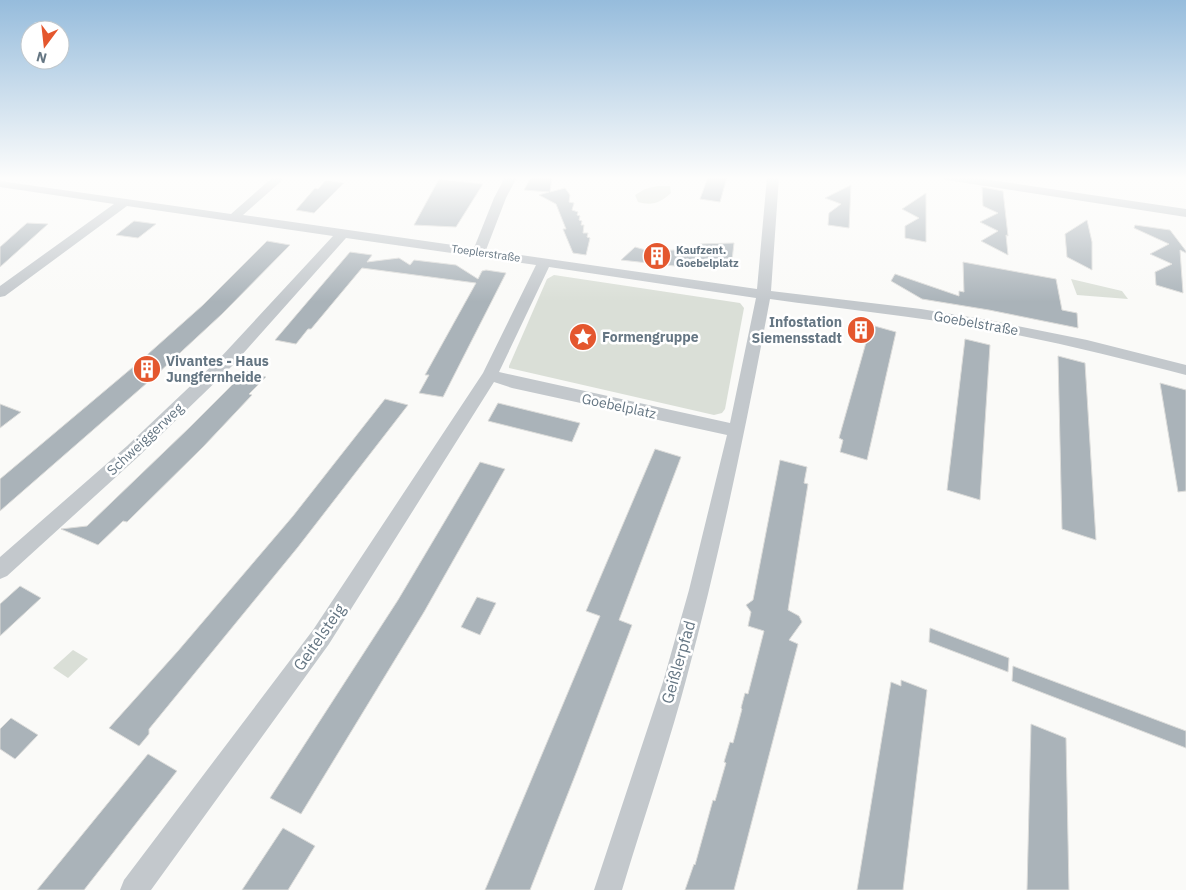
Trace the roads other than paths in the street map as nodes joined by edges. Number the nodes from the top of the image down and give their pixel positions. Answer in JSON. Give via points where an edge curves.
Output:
{"nodes":[{"id":1,"x":101,"y":219,"type":"edge"},
{"id":2,"x":237,"y":219,"type":"edge"},
{"id":3,"x":492,"y":219,"type":"edge"},
{"id":4,"x":770,"y":219,"type":"edge"},
{"id":5,"x":342,"y":234,"type":"junction"},
{"id":6,"x":479,"y":252,"type":"junction"},
{"id":7,"x":545,"y":261,"type":"junction"},
{"id":8,"x":0,"y":292,"type":"edge"},
{"id":9,"x":764,"y":294,"type":"junction"},
{"id":10,"x":1186,"y":370,"type":"edge"},
{"id":11,"x":490,"y":375,"type":"junction"},
{"id":12,"x":737,"y":431,"type":"junction"},
{"id":13,"x":0,"y":570,"type":"edge"},
{"id":14,"x":134,"y":890,"type":"edge"},
{"id":15,"x":608,"y":890,"type":"edge"}],
"edges":[{"from":1,"to":8,"type":"street"},
{"from":2,"to":5,"type":"street","name":"Toeplerstraße"},
{"from":3,"to":6,"type":"street"},
{"from":4,"to":9,"type":"street"},
{"from":5,"to":6,"type":"street","name":"Toeplerstraße"},
{"from":5,"to":13,"type":"street","name":"Schweiggerweg","via":[[226,362],[133,451]]},
{"from":6,"to":7,"type":"street","name":"Toeplerstraße"},
{"from":7,"to":9,"type":"street","name":"Toeplerstraße"},
{"from":7,"to":11,"type":"street"},
{"from":9,"to":10,"type":"street","name":"Goebelstraße","via":[[1007,328]]},
{"from":9,"to":12,"type":"street"},
{"from":11,"to":12,"type":"street","name":"Goebelplatz"},
{"from":11,"to":14,"type":"street","name":"Geitelsteig","via":[[320,637]]},
{"from":12,"to":15,"type":"street","name":"Geißlerpfad","via":[[674,682]]}]}
